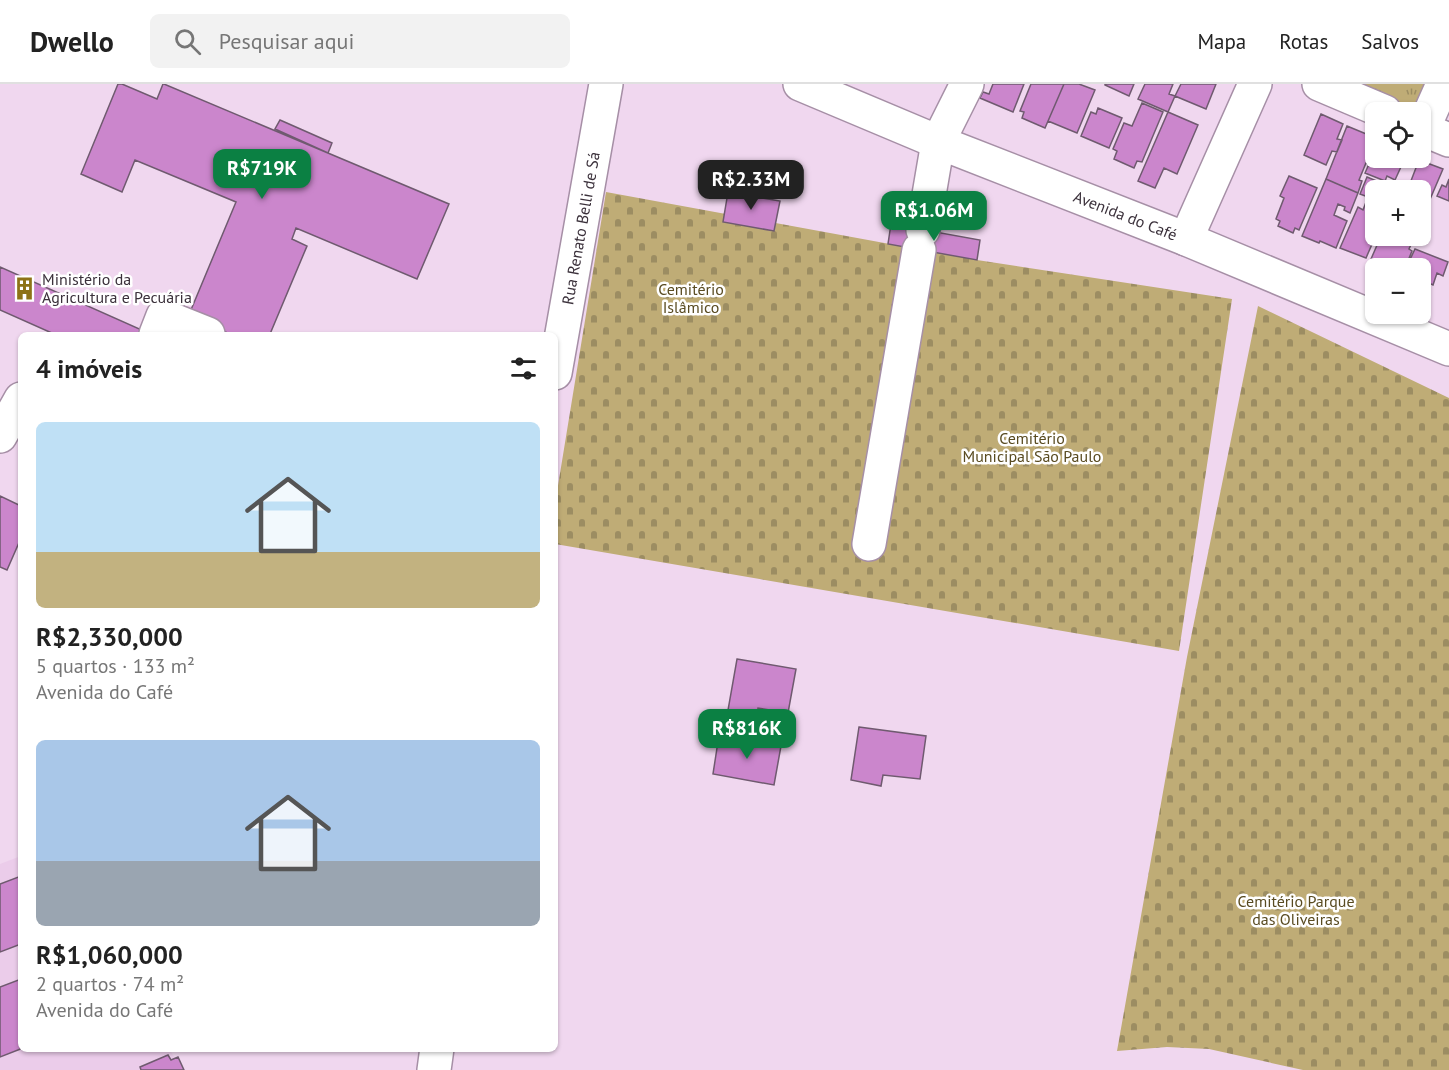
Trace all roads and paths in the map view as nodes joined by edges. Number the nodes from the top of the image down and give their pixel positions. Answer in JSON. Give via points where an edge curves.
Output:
{"nodes":[{"id":1,"x":606,"y":84,"type":"edge"},
{"id":2,"x":800,"y":84,"type":"edge"},
{"id":3,"x":967,"y":84,"type":"edge"},
{"id":4,"x":1255,"y":84,"type":"edge"},
{"id":5,"x":1319,"y":84,"type":"edge"},
{"id":6,"x":1443,"y":84,"type":"edge"},
{"id":7,"x":1365,"y":104,"type":"edge"},
{"id":8,"x":1431,"y":132,"type":"edge"},
{"id":9,"x":938,"y":142,"type":"junction"},
{"id":10,"x":1186,"y":239,"type":"junction"},
{"id":11,"x":160,"y":325,"type":"edge"},
{"id":12,"x":197,"y":332,"type":"edge"},
{"id":13,"x":1449,"y":349,"type":"edge"},
{"id":14,"x":558,"y":356,"type":"edge"},
{"id":15,"x":18,"y":404,"type":"edge"},
{"id":16,"x":0,"y":436,"type":"edge"},
{"id":17,"x":869,"y":544,"type":"dead end"},
{"id":18,"x":436,"y":1052,"type":"edge"},
{"id":19,"x":434,"y":1070,"type":"edge"}],
"edges":[{"from":1,"to":14,"type":"street","name":"Rua Renato Belli de Sá"},
{"from":2,"to":9,"type":"street","name":"Avenida do Café"},
{"from":3,"to":9,"type":"street"},
{"from":4,"to":10,"type":"street"},
{"from":5,"to":7,"type":"street"},
{"from":6,"to":8,"type":"street"},
{"from":9,"to":10,"type":"street","name":"Avenida do Café"},
{"from":9,"to":17,"type":"street"},
{"from":10,"to":13,"type":"street","name":"Avenida do Café"},
{"from":11,"to":12,"type":"street"},
{"from":15,"to":16,"type":"street"},
{"from":18,"to":19,"type":"street"}]}
